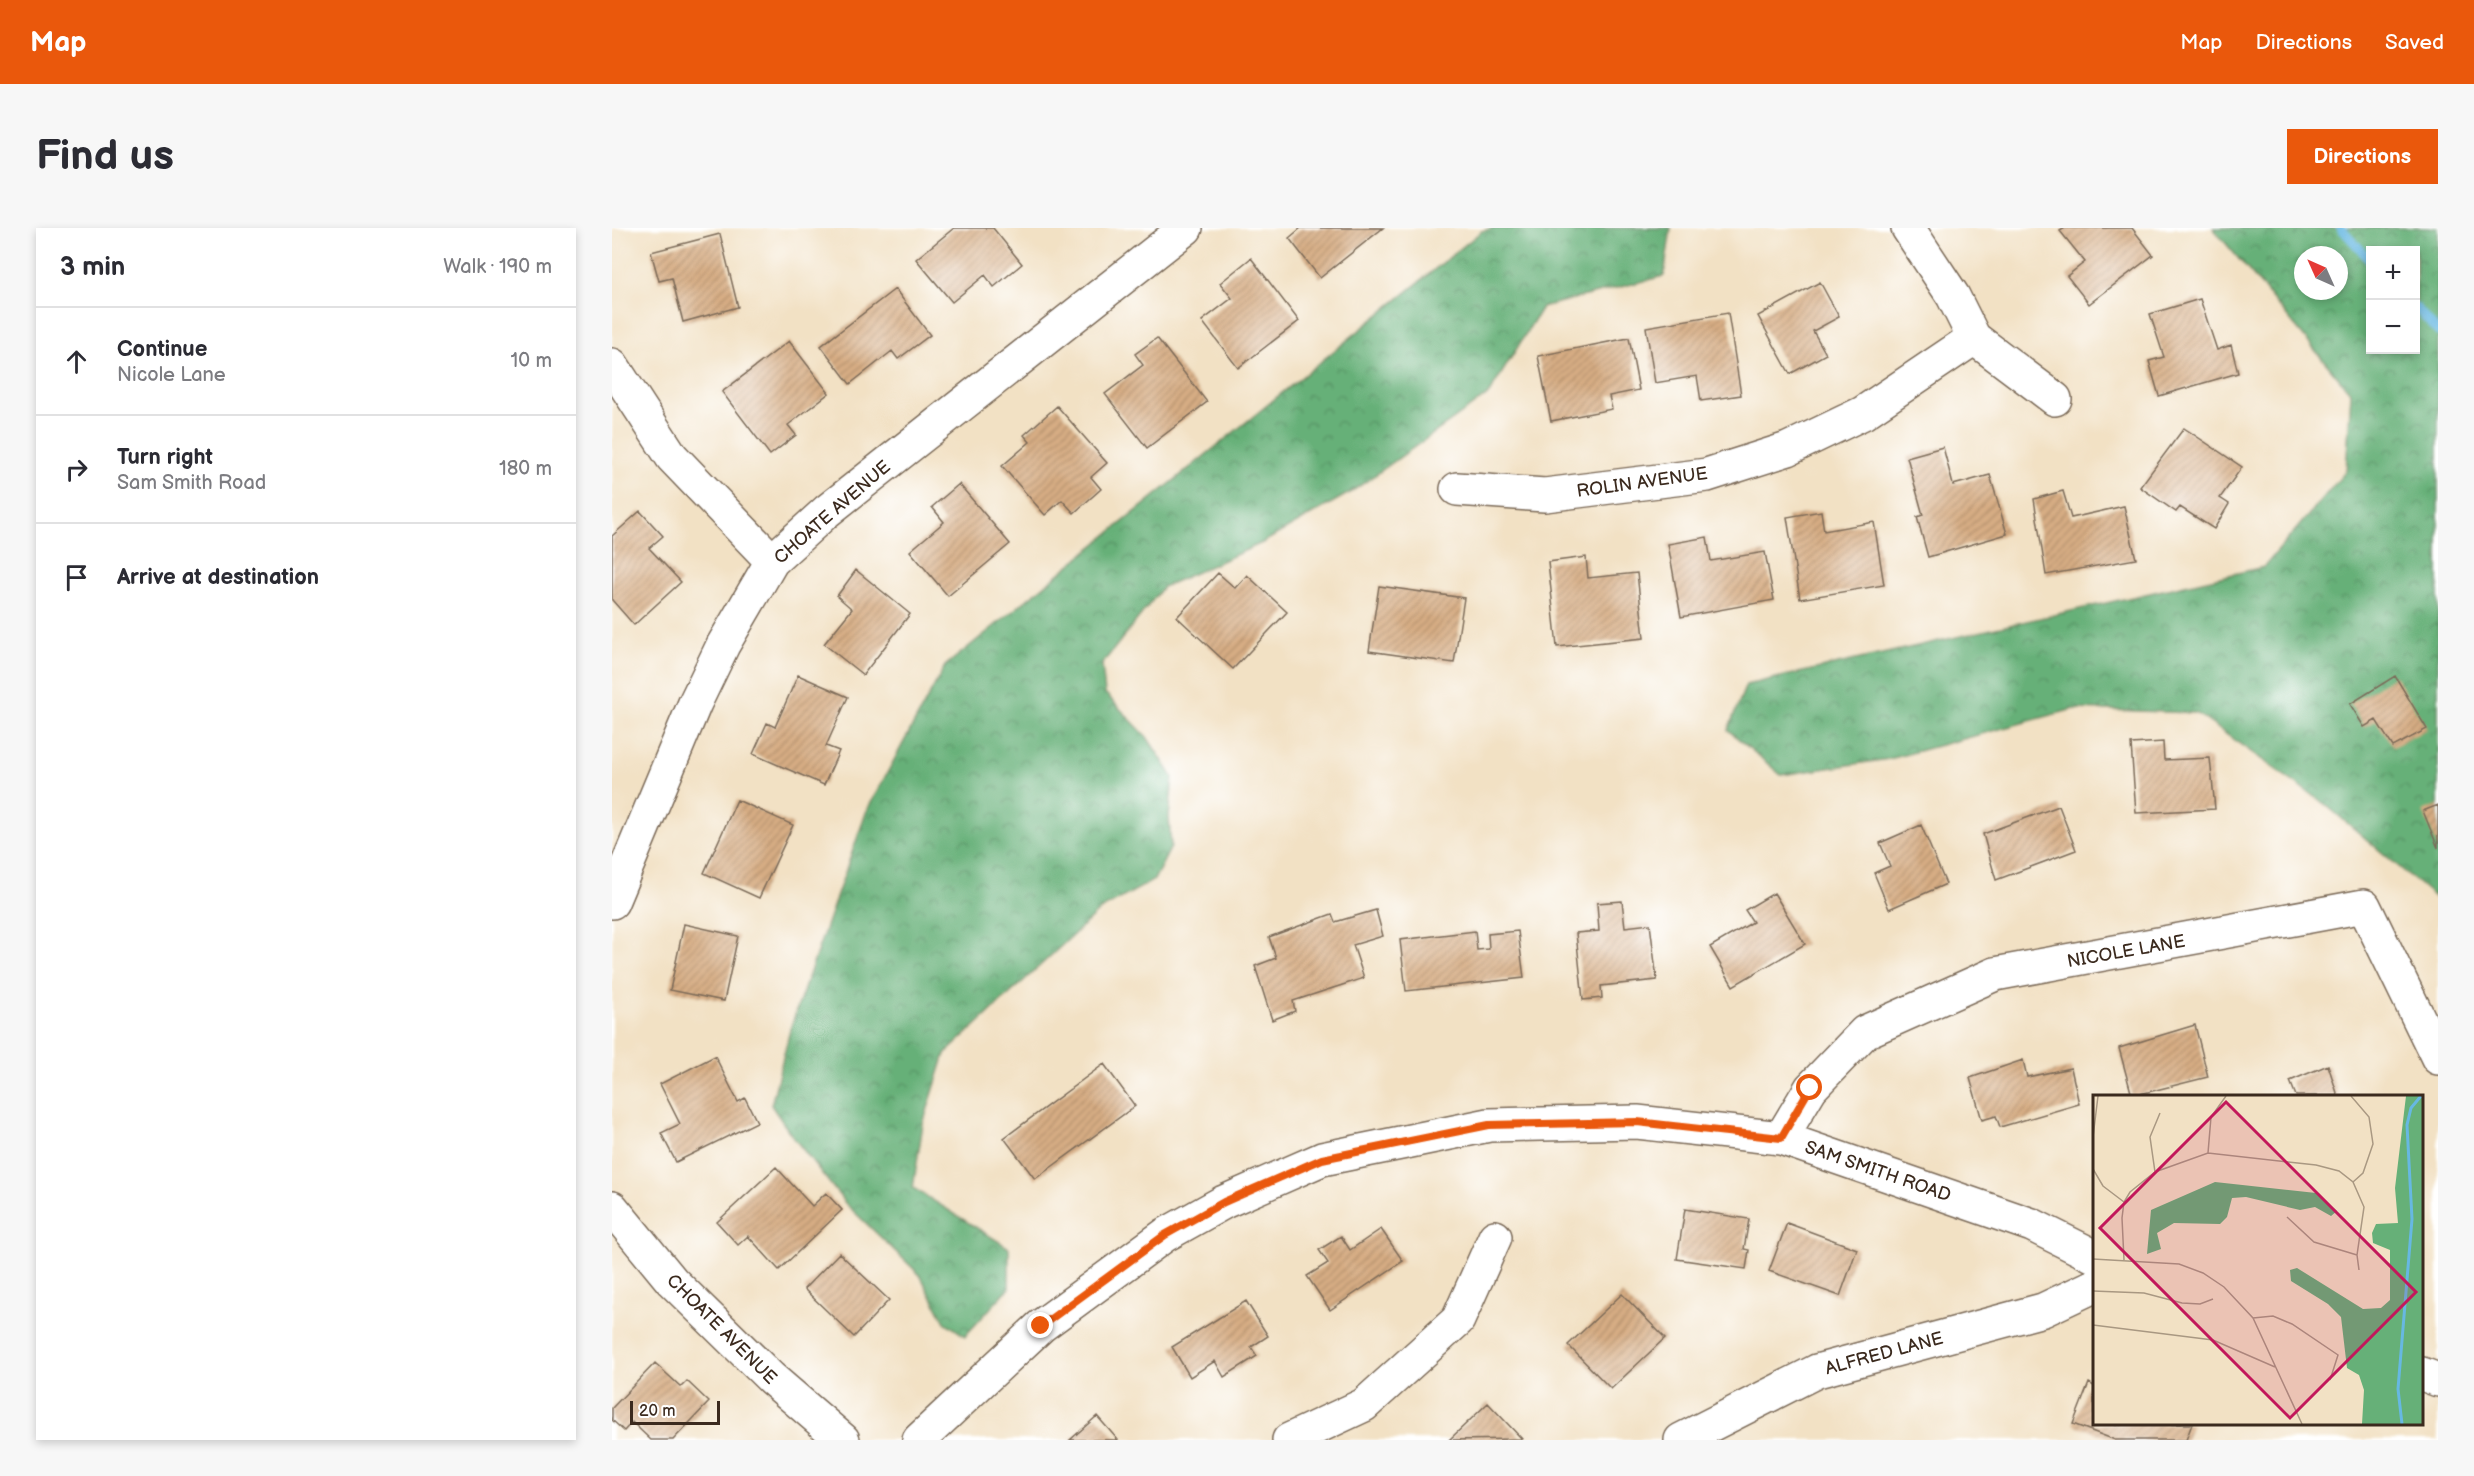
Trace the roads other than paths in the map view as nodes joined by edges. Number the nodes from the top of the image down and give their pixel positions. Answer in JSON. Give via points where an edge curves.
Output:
{"nodes":[{"id":1,"x":1186,"y":228,"type":"edge"},
{"id":2,"x":1908,"y":228,"type":"edge"},
{"id":3,"x":1974,"y":338,"type":"junction"},
{"id":4,"x":612,"y":365,"type":"edge"},
{"id":5,"x":2055,"y":399,"type":"dead end"},
{"id":6,"x":1457,"y":489,"type":"dead end"},
{"id":7,"x":772,"y":561,"type":"junction"},
{"id":8,"x":612,"y":902,"type":"edge"},
{"id":9,"x":2438,"y":1058,"type":"edge"},
{"id":10,"x":1781,"y":1138,"type":"junction"},
{"id":11,"x":612,"y":1208,"type":"edge"},
{"id":12,"x":1495,"y":1237,"type":"dead end"},
{"id":13,"x":2093,"y":1256,"type":"edge"},
{"id":14,"x":2093,"y":1286,"type":"edge"},
{"id":15,"x":2423,"y":1375,"type":"edge"},
{"id":16,"x":2438,"y":1380,"type":"edge"},
{"id":17,"x":843,"y":1440,"type":"edge"},
{"id":18,"x":919,"y":1440,"type":"edge"},
{"id":19,"x":1289,"y":1440,"type":"edge"},
{"id":20,"x":1681,"y":1440,"type":"edge"}],
"edges":[{"from":1,"to":7,"type":"street","name":"CHOATE AVENUE","via":[[827,511]]},
{"from":2,"to":3,"type":"street","via":[[1953,296]]},
{"from":3,"to":5,"type":"street"},
{"from":3,"to":6,"type":"street","name":"ROLIN AVENUE","via":[[1863,413],[1788,449],[1707,475],[1545,495]]},
{"from":4,"to":7,"type":"street","via":[[672,457]]},
{"from":7,"to":8,"type":"street","name":"CHOATE AVENUE","via":[[694,703]]},
{"from":9,"to":10,"type":"street","name":"NICOLE LANE","via":[[2364,906],[1995,974],[1865,1032],[1810,1088]]},
{"from":10,"to":13,"type":"street","name":"SAM SMITH ROAD","via":[[2032,1226]]},
{"from":10,"to":18,"type":"street","name":"SAM SMITH ROAD","via":[[1637,1122],[1489,1125],[1322,1159],[1224,1202],[1165,1235],[1041,1326]]},
{"from":11,"to":17,"type":"street","name":"CHOATE AVENUE","via":[[672,1281],[771,1378]]},
{"from":12,"to":19,"type":"street","via":[[1458,1320],[1364,1405]]},
{"from":14,"to":20,"type":"street","name":"ALFRED LANE","via":[[2043,1310],[1817,1371]]},
{"from":15,"to":16,"type":"street"}]}
